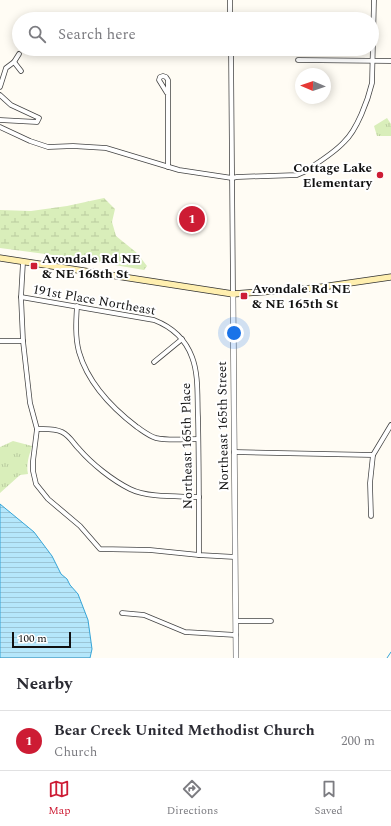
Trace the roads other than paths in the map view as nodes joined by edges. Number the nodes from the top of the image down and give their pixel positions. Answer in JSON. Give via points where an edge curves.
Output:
{"nodes":[{"id":1,"x":230,"y":0,"type":"edge"},
{"id":2,"x":374,"y":0,"type":"edge"},
{"id":3,"x":230,"y":12,"type":"edge"},
{"id":4,"x":374,"y":12,"type":"edge"},
{"id":5,"x":18,"y":56,"type":"edge"},
{"id":6,"x":231,"y":56,"type":"edge"},
{"id":7,"x":373,"y":56,"type":"edge"},
{"id":8,"x":298,"y":60,"type":"dead end"},
{"id":9,"x":373,"y":61,"type":"junction"},
{"id":10,"x":391,"y":61,"type":"edge"},
{"id":11,"x":14,"y":62,"type":"junction"},
{"id":12,"x":21,"y":71,"type":"dead end"},
{"id":13,"x":0,"y":87,"type":"edge"},
{"id":14,"x":167,"y":93,"type":"dead end"},
{"id":15,"x":0,"y":95,"type":"edge"},
{"id":16,"x":0,"y":120,"type":"edge"},
{"id":17,"x":0,"y":127,"type":"edge"},
{"id":18,"x":168,"y":167,"type":"junction"},
{"id":19,"x":232,"y":178,"type":"junction"},
{"id":20,"x":0,"y":258,"type":"edge"},
{"id":21,"x":23,"y":262,"type":"junction"},
{"id":22,"x":391,"y":277,"type":"edge"},
{"id":23,"x":233,"y":294,"type":"junction"},
{"id":24,"x":21,"y":297,"type":"junction"},
{"id":25,"x":77,"y":306,"type":"junction"},
{"id":26,"x":182,"y":339,"type":"junction"},
{"id":27,"x":0,"y":341,"type":"edge"},
{"id":28,"x":23,"y":341,"type":"junction"},
{"id":29,"x":154,"y":362,"type":"dead end"},
{"id":30,"x":391,"y":426,"type":"edge"},
{"id":31,"x":38,"y":429,"type":"junction"},
{"id":32,"x":198,"y":440,"type":"junction"},
{"id":33,"x":234,"y":452,"type":"junction"},
{"id":34,"x":373,"y":455,"type":"junction"},
{"id":35,"x":199,"y":497,"type":"junction"},
{"id":36,"x":371,"y":516,"type":"dead end"},
{"id":37,"x":199,"y":555,"type":"junction"},
{"id":38,"x":235,"y":557,"type":"junction"},
{"id":39,"x":122,"y":613,"type":"dead end"},
{"id":40,"x":236,"y":621,"type":"junction"},
{"id":41,"x":271,"y":621,"type":"dead end"},
{"id":42,"x":236,"y":635,"type":"junction"},
{"id":43,"x":236,"y":658,"type":"edge"}],
"edges":[{"from":1,"to":3,"type":"street"},
{"from":2,"to":4,"type":"street"},
{"from":5,"to":11,"type":"street"},
{"from":6,"to":19,"type":"street","name":"Northeast 165th Street"},
{"from":7,"to":9,"type":"street"},
{"from":8,"to":9,"type":"street"},
{"from":9,"to":10,"type":"street"},
{"from":9,"to":19,"type":"street","via":[[372,83],[367,98],[344,143],[304,172]]},
{"from":11,"to":12,"type":"street"},
{"from":11,"to":13,"type":"street","via":[[6,68]]},
{"from":14,"to":18,"type":"street"},
{"from":15,"to":16,"type":"street","via":[[11,105],[39,118],[37,122]]},
{"from":17,"to":18,"type":"street","via":[[48,147],[106,148]]},
{"from":18,"to":19,"type":"street"},
{"from":19,"to":23,"type":"street","name":"Northeast 165th Street"},
{"from":20,"to":21,"type":"main road"},
{"from":21,"to":23,"type":"main road"},
{"from":21,"to":24,"type":"street"},
{"from":22,"to":23,"type":"main road","via":[[315,288]]},
{"from":23,"to":33,"type":"street","name":"Northeast 165th Street"},
{"from":24,"to":25,"type":"street","name":"191st Place Northeast"},
{"from":24,"to":28,"type":"street"},
{"from":25,"to":26,"type":"street","name":"191st Place Northeast","via":[[154,320],[171,328]]},
{"from":25,"to":32,"type":"street","via":[[76,337],[82,362],[109,402],[146,434],[156,438]]},
{"from":26,"to":29,"type":"street"},
{"from":26,"to":32,"type":"street","name":"Northeast 165th Place","via":[[195,368]]},
{"from":27,"to":28,"type":"street"},
{"from":28,"to":31,"type":"street","via":[[30,403]]},
{"from":30,"to":34,"type":"street"},
{"from":31,"to":35,"type":"street","via":[[56,430],[69,436],[79,450],[116,481],[131,490],[151,495]]},
{"from":31,"to":37,"type":"street","via":[[33,461],[36,484],[48,499],[80,526],[100,548]]},
{"from":32,"to":35,"type":"street","name":"Northeast 165th Place"},
{"from":33,"to":34,"type":"street"},
{"from":33,"to":38,"type":"street","name":"Northeast 165th Street"},
{"from":34,"to":36,"type":"street","via":[[370,483]]},
{"from":35,"to":37,"type":"street","name":"Northeast 165th Place"},
{"from":37,"to":38,"type":"street"},
{"from":38,"to":40,"type":"street","name":"Northeast 165th Street"},
{"from":39,"to":42,"type":"street","via":[[144,615],[185,632]]},
{"from":40,"to":41,"type":"street"},
{"from":40,"to":42,"type":"street","name":"Northeast 165th Street"},
{"from":42,"to":43,"type":"street","name":"Northeast 165th Street"}]}
